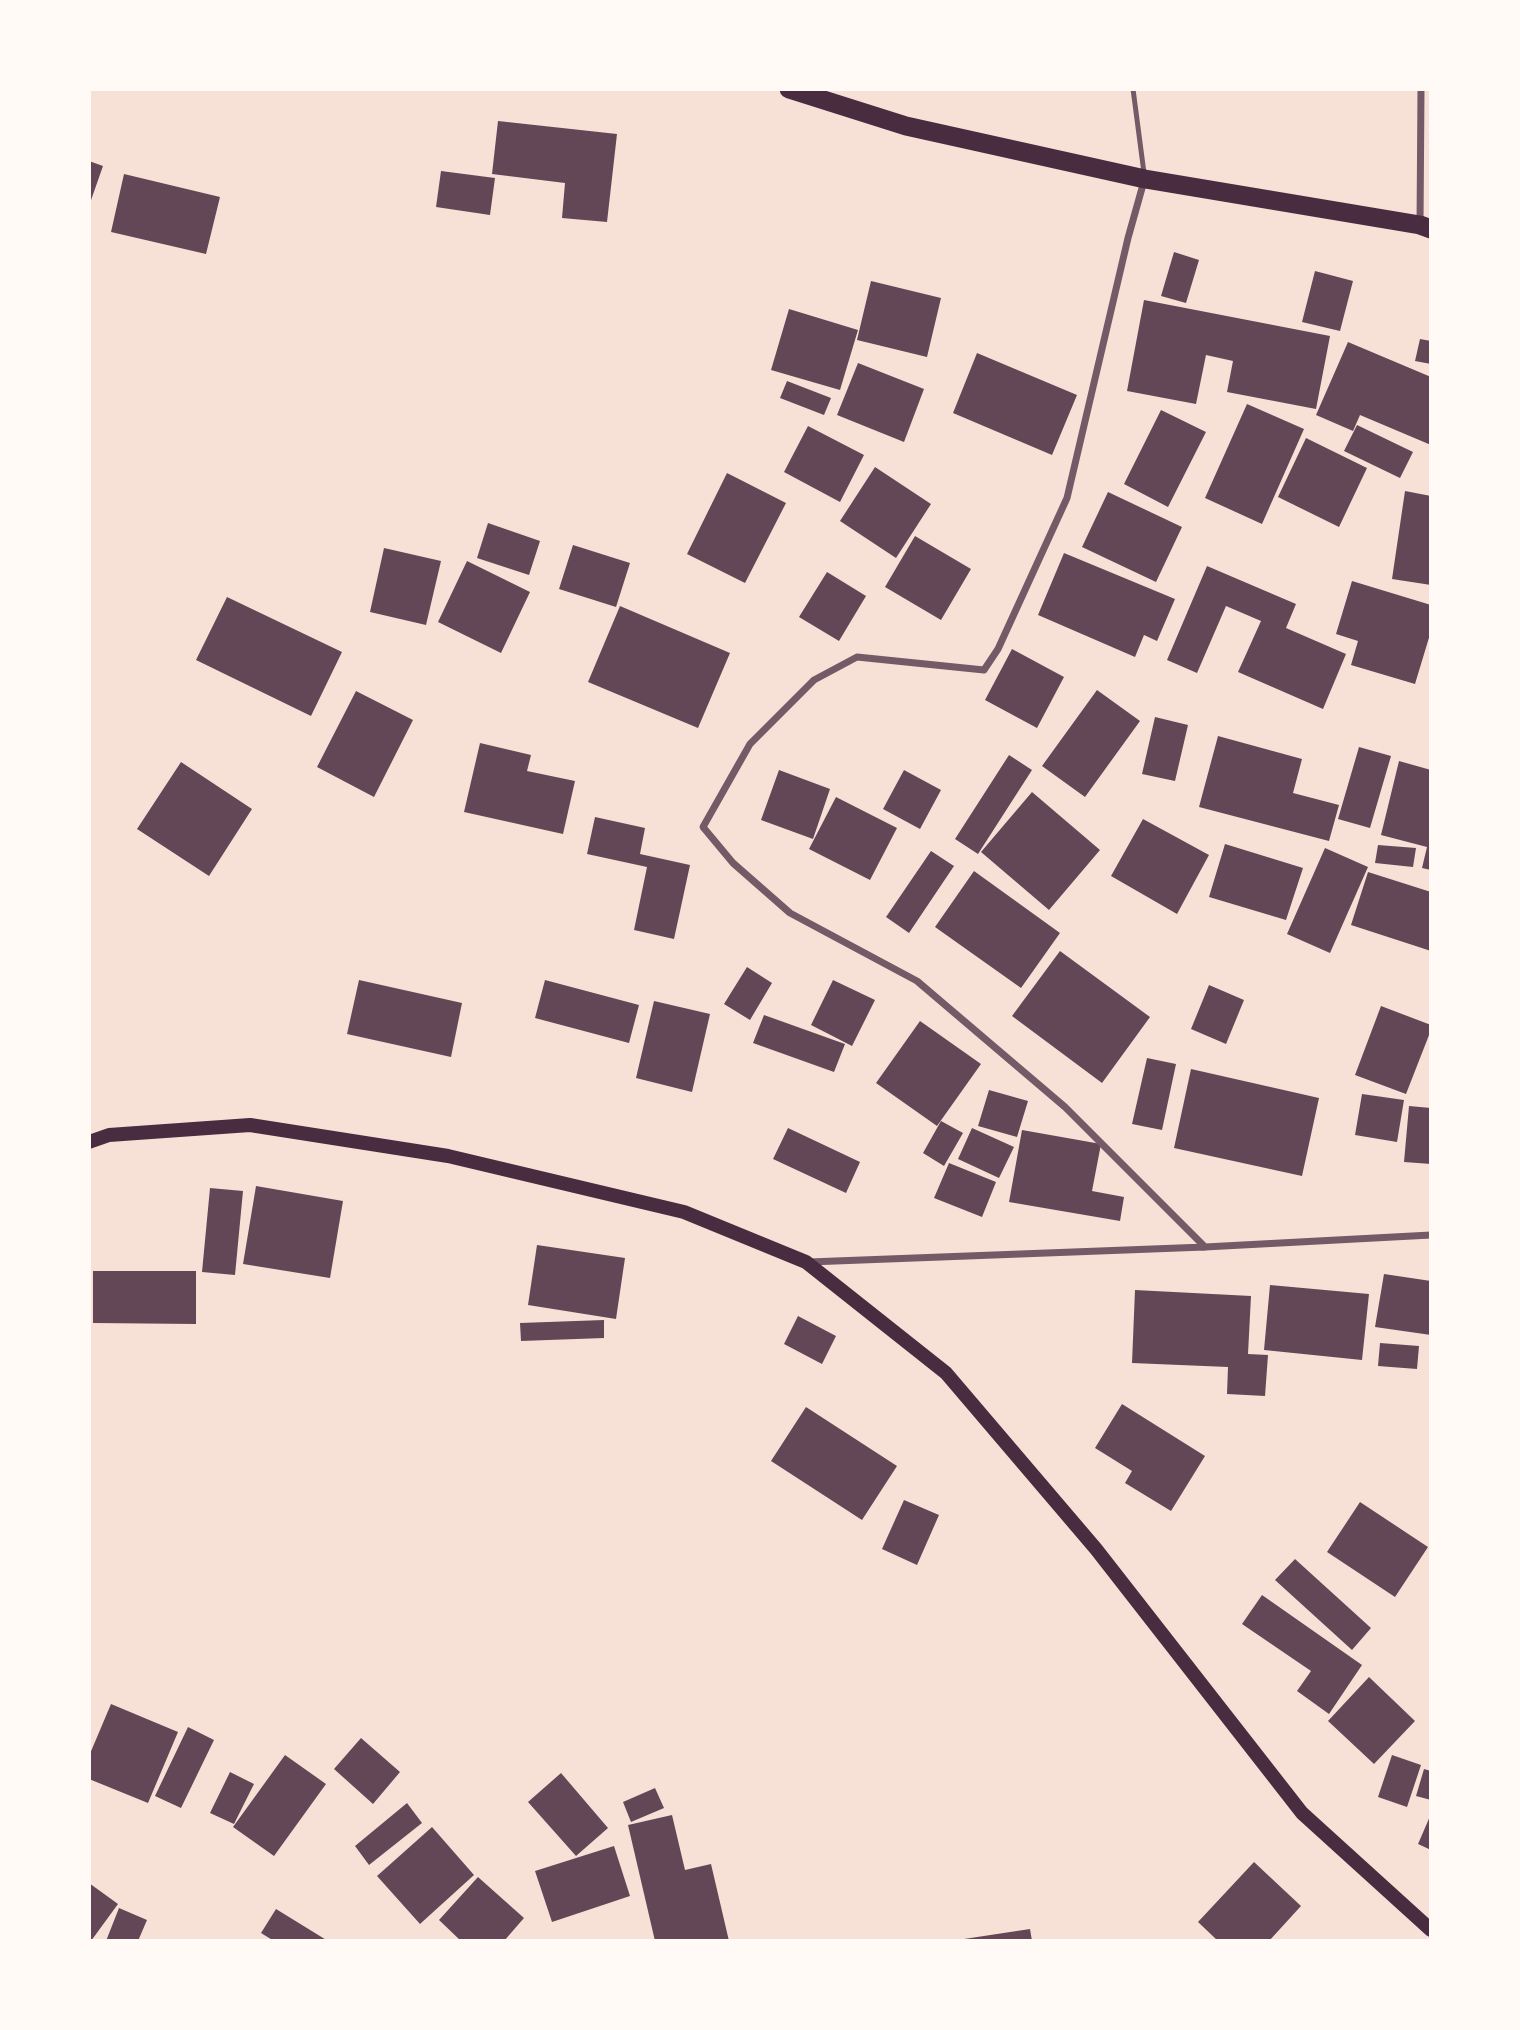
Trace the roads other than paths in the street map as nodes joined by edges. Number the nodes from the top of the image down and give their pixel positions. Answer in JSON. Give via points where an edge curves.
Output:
{"nodes":[{"id":1,"x":789,"y":89,"type":"edge"},
{"id":2,"x":1133,"y":89,"type":"edge"},
{"id":3,"x":1420,"y":89,"type":"edge"},
{"id":4,"x":1145,"y":179,"type":"junction"},
{"id":5,"x":1426,"y":227,"type":"edge"},
{"id":6,"x":89,"y":1142,"type":"edge"},
{"id":7,"x":1431,"y":1235,"type":"edge"},
{"id":8,"x":1205,"y":1247,"type":"junction"},
{"id":9,"x":806,"y":1262,"type":"junction"},
{"id":10,"x":1431,"y":1930,"type":"edge"}],
"edges":[{"from":1,"to":4,"type":"highway","via":[[906,126]]},
{"from":2,"to":4,"type":"lane"},
{"from":3,"to":5,"type":"street"},
{"from":4,"to":5,"type":"highway"},
{"from":4,"to":8,"type":"street","via":[[1066,498],[999,649],[984,670],[858,657],[814,680],[750,744],[703,827],[733,863],[790,913],[917,981],[1065,1107]]},
{"from":6,"to":9,"type":"main road","via":[[109,1136],[250,1125],[448,1156],[684,1212]]},
{"from":7,"to":8,"type":"street"},
{"from":8,"to":9,"type":"street"},
{"from":9,"to":10,"type":"main road","via":[[946,1373],[1096,1549],[1302,1813]]}]}
